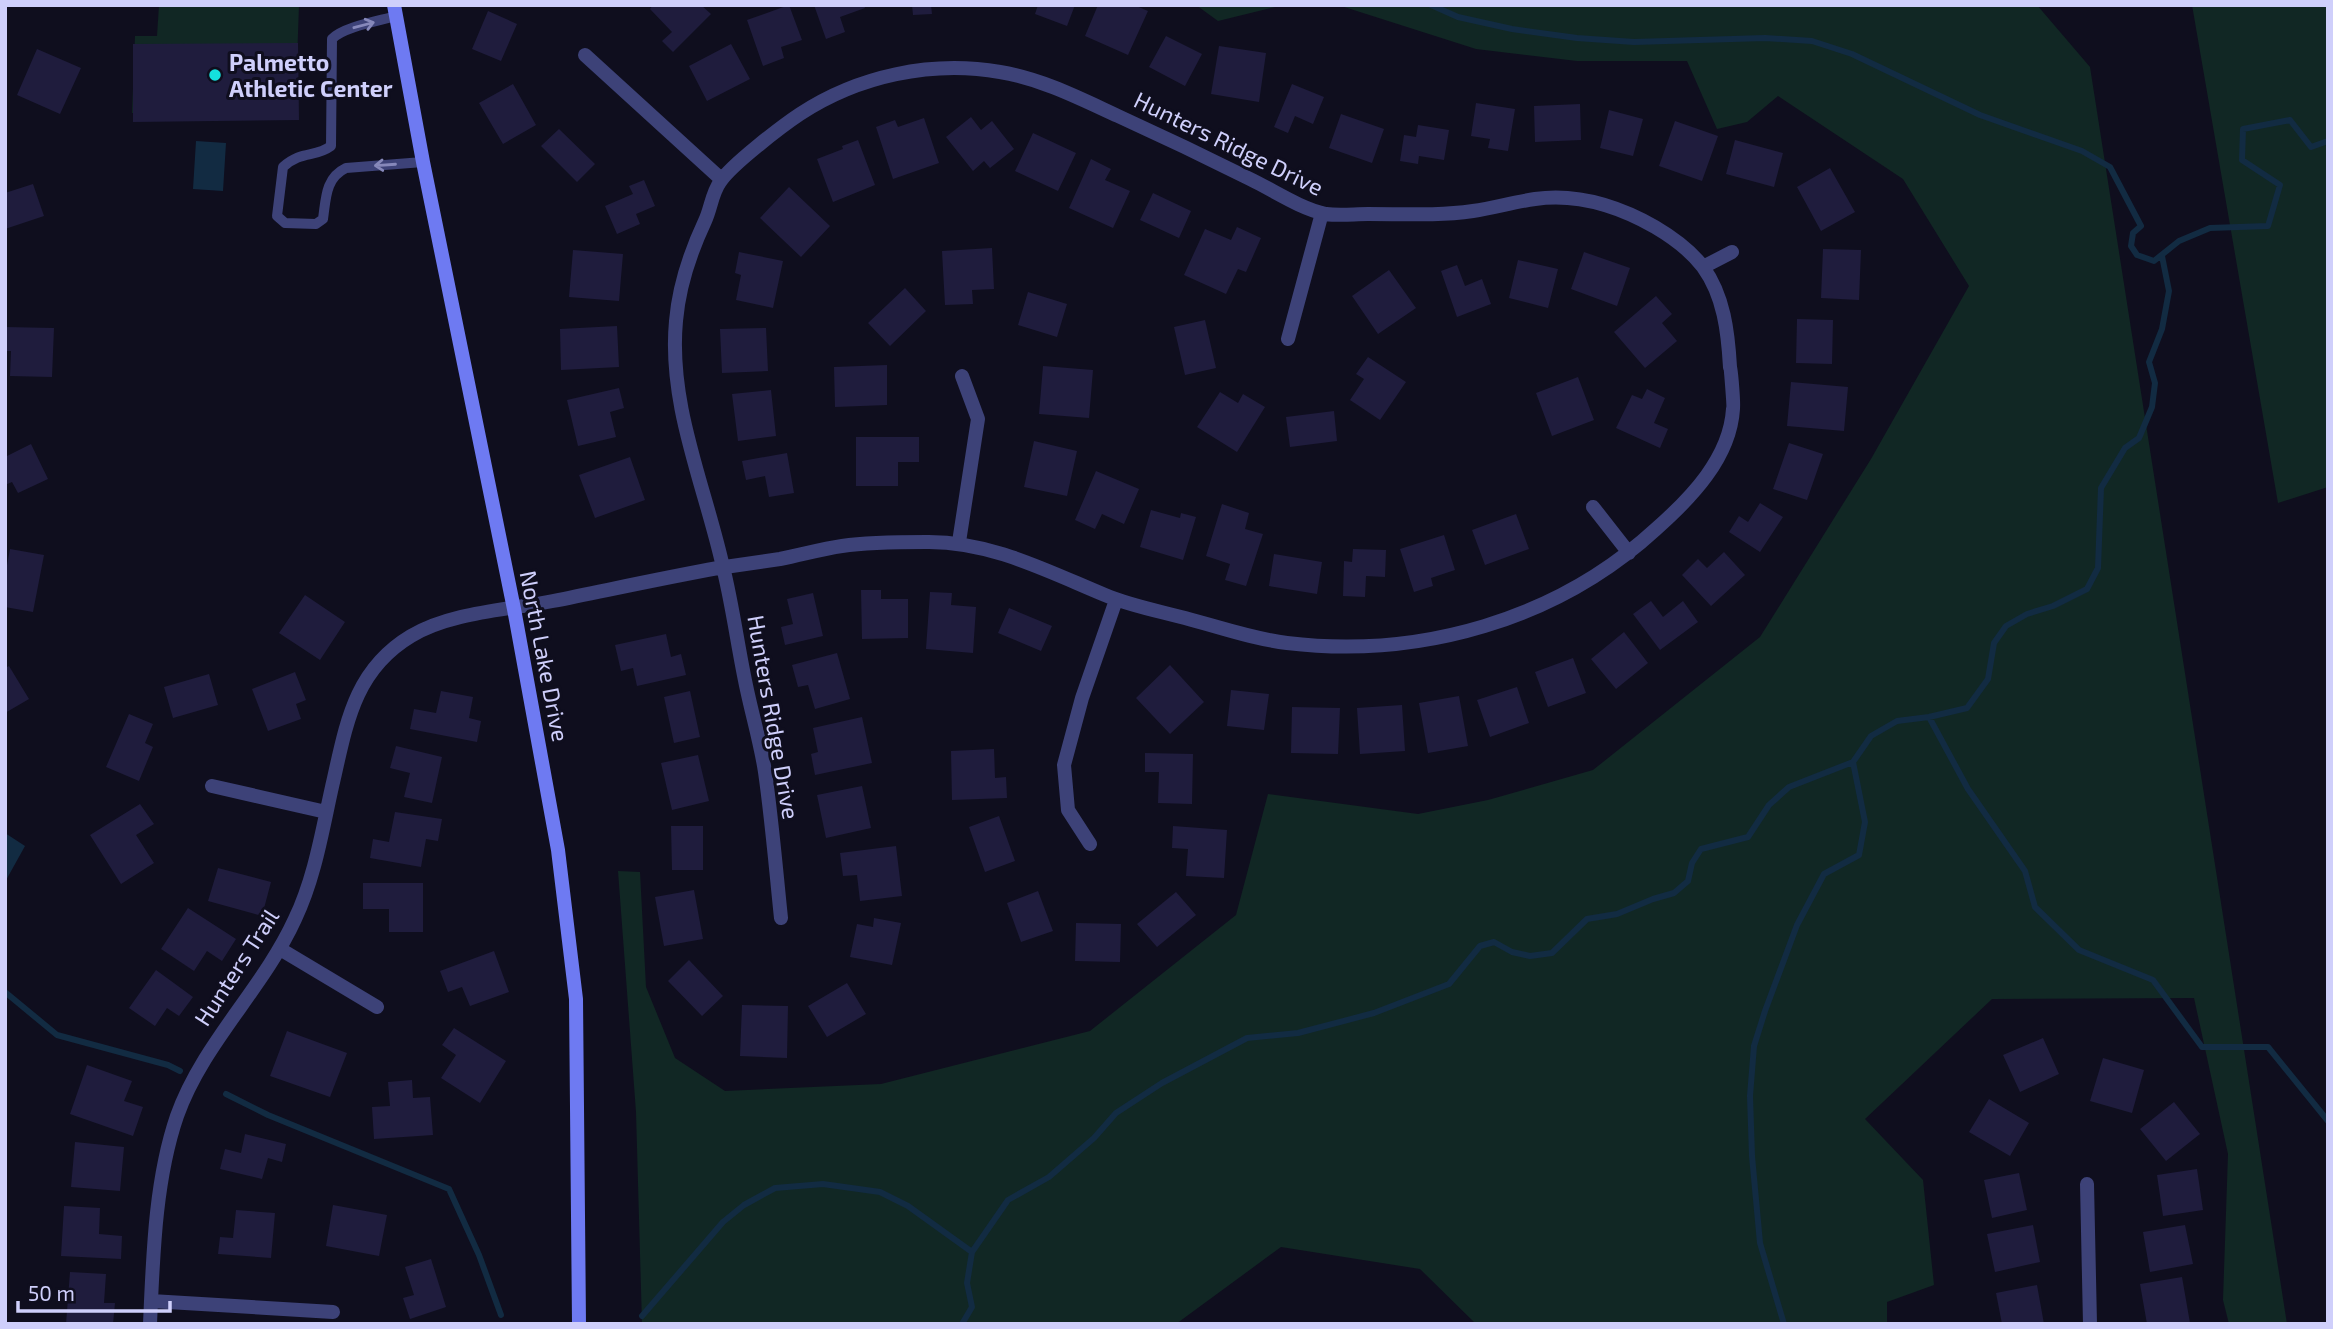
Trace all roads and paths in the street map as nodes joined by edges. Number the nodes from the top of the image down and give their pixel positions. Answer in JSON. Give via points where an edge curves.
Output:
{"nodes":[{"id":1,"x":395,"y":11,"type":"edge"},
{"id":2,"x":585,"y":54,"type":"dead end"},
{"id":3,"x":423,"y":162,"type":"junction"},
{"id":4,"x":721,"y":179,"type":"junction"},
{"id":5,"x":1322,"y":214,"type":"junction"},
{"id":6,"x":1732,"y":252,"type":"dead end"},
{"id":7,"x":1703,"y":267,"type":"junction"},
{"id":8,"x":1288,"y":339,"type":"dead end"},
{"id":9,"x":962,"y":376,"type":"dead end"},
{"id":10,"x":1592,"y":507,"type":"dead end"},
{"id":11,"x":959,"y":542,"type":"junction"},
{"id":12,"x":1629,"y":553,"type":"junction"},
{"id":13,"x":723,"y":567,"type":"junction"},
{"id":14,"x":1116,"y":600,"type":"junction"},
{"id":15,"x":514,"y":609,"type":"junction"},
{"id":16,"x":212,"y":786,"type":"dead end"},
{"id":17,"x":326,"y":812,"type":"junction"},
{"id":18,"x":1090,"y":844,"type":"dead end"},
{"id":19,"x":781,"y":918,"type":"dead end"},
{"id":20,"x":280,"y":949,"type":"junction"},
{"id":21,"x":377,"y":1007,"type":"dead end"},
{"id":22,"x":2087,"y":1184,"type":"dead end"},
{"id":23,"x":151,"y":1301,"type":"junction"},
{"id":24,"x":333,"y":1312,"type":"dead end"},
{"id":25,"x":150,"y":1324,"type":"edge"},
{"id":26,"x":579,"y":1324,"type":"edge"},
{"id":27,"x":2091,"y":1324,"type":"edge"}],
"edges":[{"from":1,"to":3,"type":"main road","name":"North Lake Drive"},
{"from":3,"to":1,"type":"lane","one_way":true,"via":[[346,168],[332,179],[323,219],[316,224],[285,222],[277,216],[283,166],[293,158],[331,146],[332,40]]},
{"from":2,"to":4,"type":"street"},
{"from":3,"to":15,"type":"main road","name":"North Lake Drive"},
{"from":4,"to":5,"type":"street","name":"Hunters Ridge Drive","via":[[780,128],[838,93],[912,71],[971,68],[1047,83]]},
{"from":4,"to":13,"type":"street","name":"Hunters Ridge Drive","via":[[682,282],[674,355],[682,413]]},
{"from":5,"to":7,"type":"street","name":"Hunters Ridge Drive","via":[[1430,216],[1568,197],[1623,211],[1652,226],[1679,243]]},
{"from":5,"to":8,"type":"street"},
{"from":6,"to":7,"type":"street"},
{"from":7,"to":12,"type":"street","name":"Hunters Ridge Drive","via":[[1723,308],[1734,416],[1703,481]]},
{"from":9,"to":11,"type":"street","via":[[978,419]]},
{"from":10,"to":12,"type":"street"},
{"from":11,"to":13,"type":"street","name":"Hunters Ridge Drive","via":[[845,545]]},
{"from":11,"to":14,"type":"street","name":"Hunters Ridge Drive","via":[[1034,564]]},
{"from":12,"to":14,"type":"street","name":"Hunters Ridge Drive","via":[[1552,601],[1517,616],[1453,636],[1393,645],[1291,644]]},
{"from":13,"to":15,"type":"street","name":"Hunters Ridge Drive"},
{"from":13,"to":19,"type":"street","name":"Hunters Ridge Drive","via":[[763,760]]},
{"from":14,"to":18,"type":"street","via":[[1064,765],[1068,810]]},
{"from":15,"to":17,"type":"street","name":"Hunters Trail","via":[[437,624],[386,655],[352,704]]},
{"from":15,"to":26,"type":"main road","name":"North Lake Drive","via":[[558,850],[576,999]]},
{"from":16,"to":17,"type":"street"},
{"from":17,"to":20,"type":"street","name":"Hunters Trail","via":[[304,899]]},
{"from":20,"to":21,"type":"street"},
{"from":20,"to":23,"type":"street","name":"Hunters Trail","via":[[211,1047],[181,1105],[163,1168]]},
{"from":22,"to":27,"type":"street"},
{"from":23,"to":24,"type":"street"},
{"from":23,"to":25,"type":"street","name":"Hunters Trail"}]}
